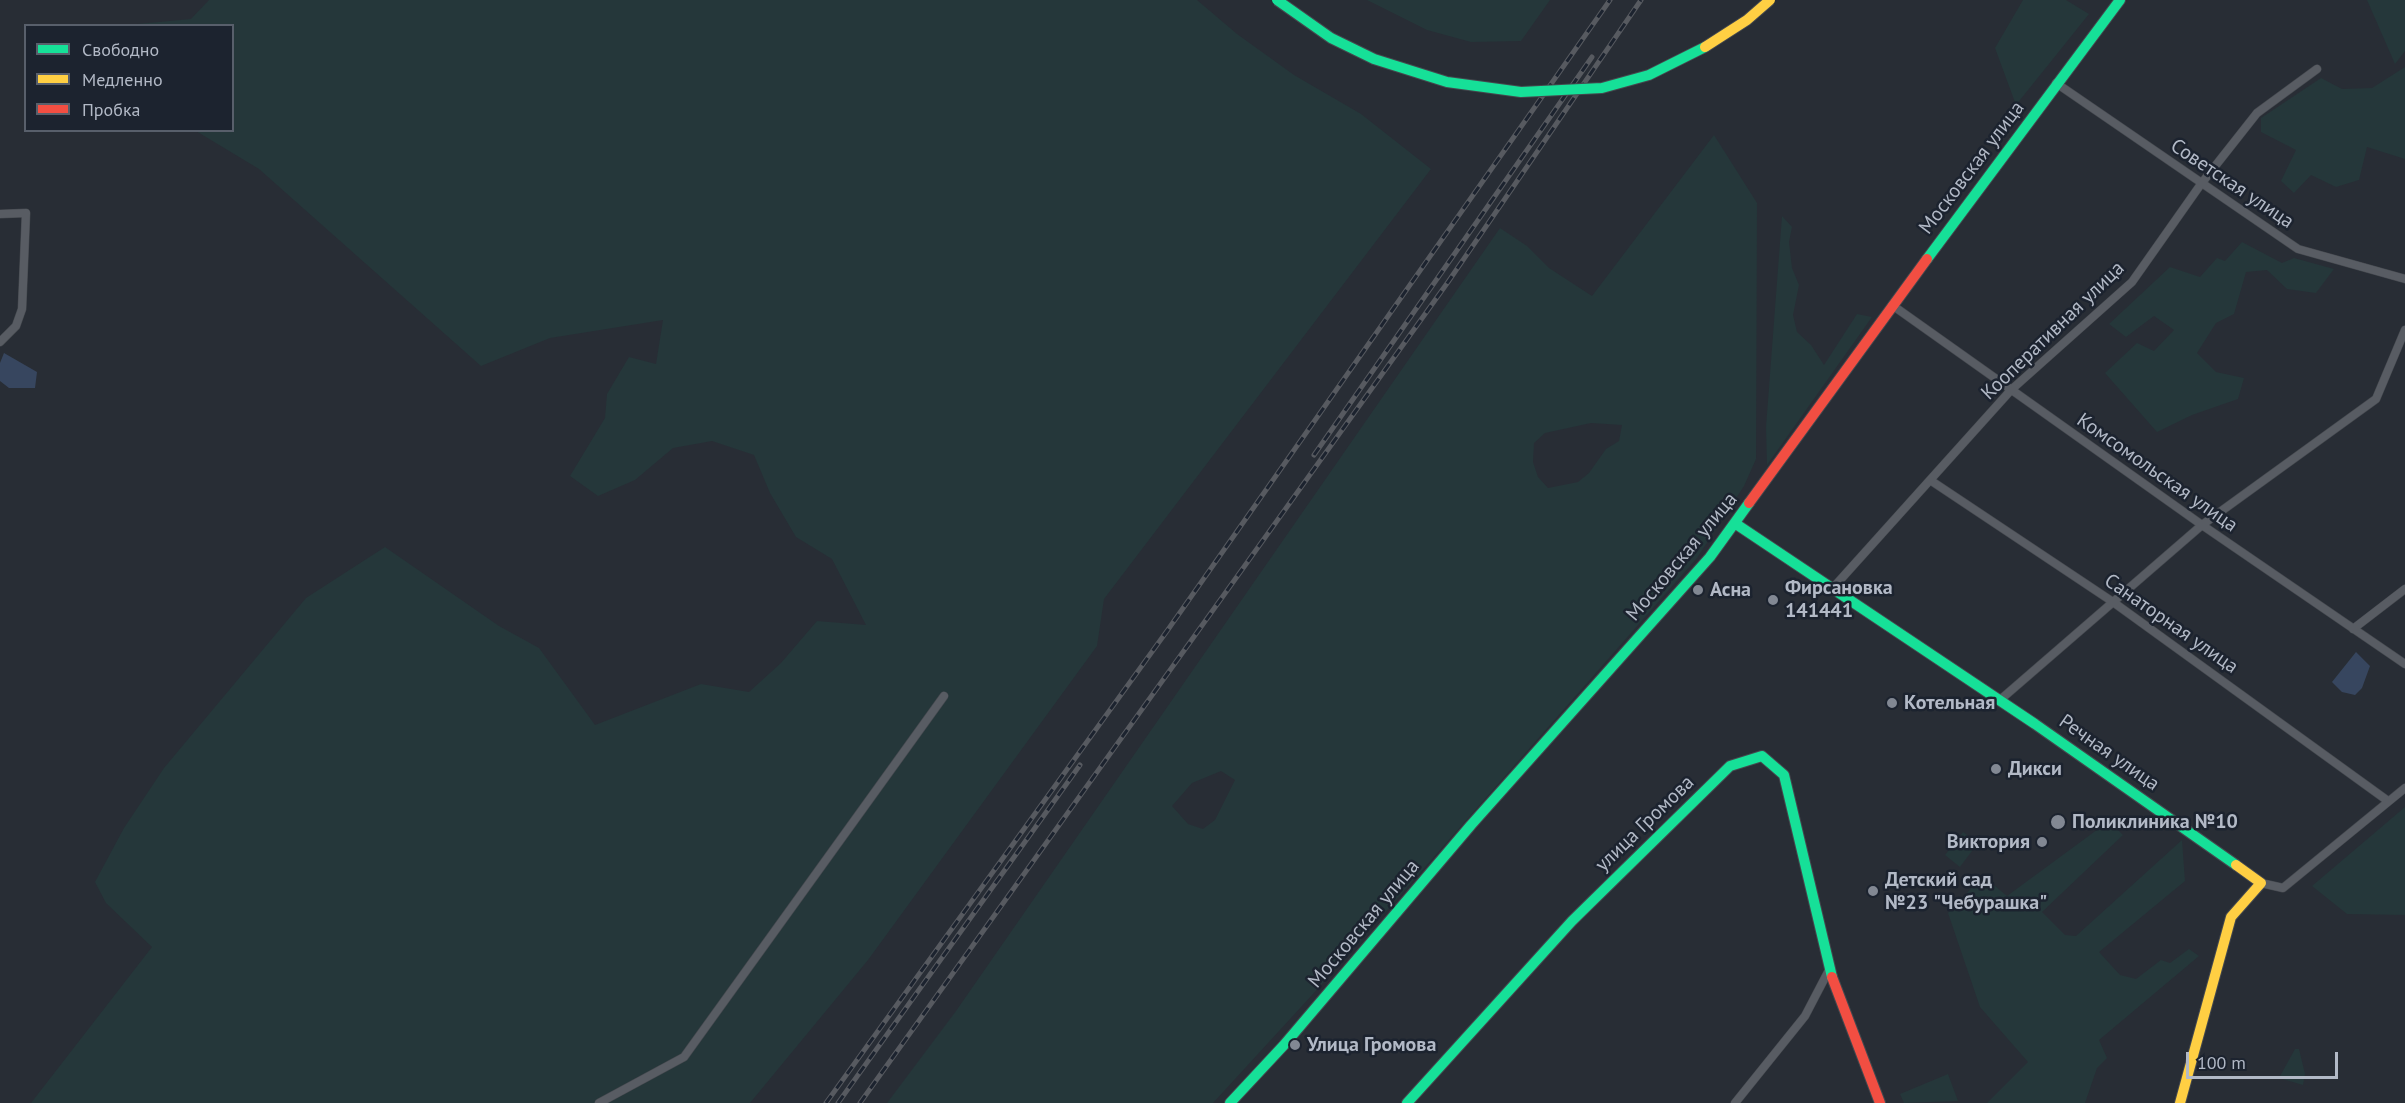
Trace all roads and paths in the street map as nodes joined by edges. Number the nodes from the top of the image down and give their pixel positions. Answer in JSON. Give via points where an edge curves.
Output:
{"nodes":[{"id":1,"x":1277,"y":0,"type":"edge"},
{"id":2,"x":1770,"y":0,"type":"edge"},
{"id":3,"x":2120,"y":0,"type":"edge"},
{"id":4,"x":2317,"y":69,"type":"dead end"},
{"id":5,"x":2056,"y":84,"type":"junction"},
{"id":6,"x":2201,"y":184,"type":"junction"},
{"id":7,"x":0,"y":214,"type":"edge"},
{"id":8,"x":2405,"y":279,"type":"edge"},
{"id":9,"x":1892,"y":306,"type":"junction"},
{"id":10,"x":2405,"y":330,"type":"edge"},
{"id":11,"x":0,"y":342,"type":"edge"},
{"id":12,"x":2011,"y":390,"type":"junction"},
{"id":13,"x":1930,"y":480,"type":"junction"},
{"id":14,"x":1736,"y":524,"type":"junction"},
{"id":15,"x":2202,"y":525,"type":"junction"},
{"id":16,"x":1832,"y":589,"type":"junction"},
{"id":17,"x":2405,"y":589,"type":"edge"},
{"id":18,"x":2113,"y":602,"type":"junction"},
{"id":19,"x":2353,"y":629,"type":"junction"},
{"id":20,"x":2405,"y":664,"type":"edge"},
{"id":21,"x":944,"y":696,"type":"dead end"},
{"id":22,"x":2000,"y":700,"type":"junction"},
{"id":23,"x":2405,"y":788,"type":"edge"},
{"id":24,"x":2388,"y":801,"type":"junction"},
{"id":25,"x":2261,"y":883,"type":"junction"},
{"id":26,"x":1829,"y":970,"type":"junction"},
{"id":27,"x":599,"y":1103,"type":"edge"},
{"id":28,"x":1230,"y":1103,"type":"edge"},
{"id":29,"x":1407,"y":1103,"type":"edge"},
{"id":30,"x":1735,"y":1103,"type":"edge"},
{"id":31,"x":1880,"y":1103,"type":"edge"},
{"id":32,"x":2180,"y":1103,"type":"edge"}],
"edges":[{"from":1,"to":2,"type":"street","bridge":true,"via":[[1330,38],[1374,59],[1447,82],[1521,92],[1602,88],[1649,75],[1698,51],[1747,20]]},
{"from":3,"to":5,"type":"street","name":"Московская улица"},
{"from":4,"to":6,"type":"street","name":"Кооперативная улица","via":[[2257,113]]},
{"from":5,"to":6,"type":"street","name":"Советская улица"},
{"from":5,"to":9,"type":"street","name":"Московская улица"},
{"from":6,"to":8,"type":"street","name":"Советская улица","via":[[2298,249]]},
{"from":6,"to":12,"type":"street","name":"Кооперативная улица","via":[[2132,282]]},
{"from":7,"to":11,"type":"street","via":[[26,213],[22,309],[16,326]]},
{"from":9,"to":12,"type":"street","name":"Комсомольская улица"},
{"from":9,"to":14,"type":"street","name":"Московская улица"},
{"from":10,"to":15,"type":"street","via":[[2376,399]]},
{"from":12,"to":13,"type":"street","name":"Кооперативная улица"},
{"from":12,"to":15,"type":"street","name":"Комсомольская улица"},
{"from":13,"to":16,"type":"street","name":"Кооперативная улица"},
{"from":13,"to":18,"type":"street","name":"Санаторная улица"},
{"from":14,"to":16,"type":"street","name":"Речная улица"},
{"from":14,"to":28,"type":"street","name":"Московская улица"},
{"from":15,"to":18,"type":"street"},
{"from":15,"to":19,"type":"street","name":"Комсомольская улица"},
{"from":16,"to":22,"type":"street","name":"Речная улица"},
{"from":17,"to":19,"type":"street"},
{"from":18,"to":22,"type":"street"},
{"from":18,"to":24,"type":"street","name":"Санаторная улица"},
{"from":19,"to":20,"type":"street","name":"Комсомольская улица"},
{"from":21,"to":27,"type":"street","via":[[684,1058]]},
{"from":22,"to":25,"type":"street","name":"Речная улица"},
{"from":23,"to":24,"type":"street"},
{"from":24,"to":25,"type":"street","via":[[2283,888]]},
{"from":25,"to":32,"type":"street","via":[[2231,916]]},
{"from":26,"to":29,"type":"street","name":"улица Громова","via":[[1784,775],[1762,756],[1730,766],[1572,921]]},
{"from":26,"to":30,"type":"street","via":[[1805,1016]]},
{"from":26,"to":31,"type":"street"}]}
